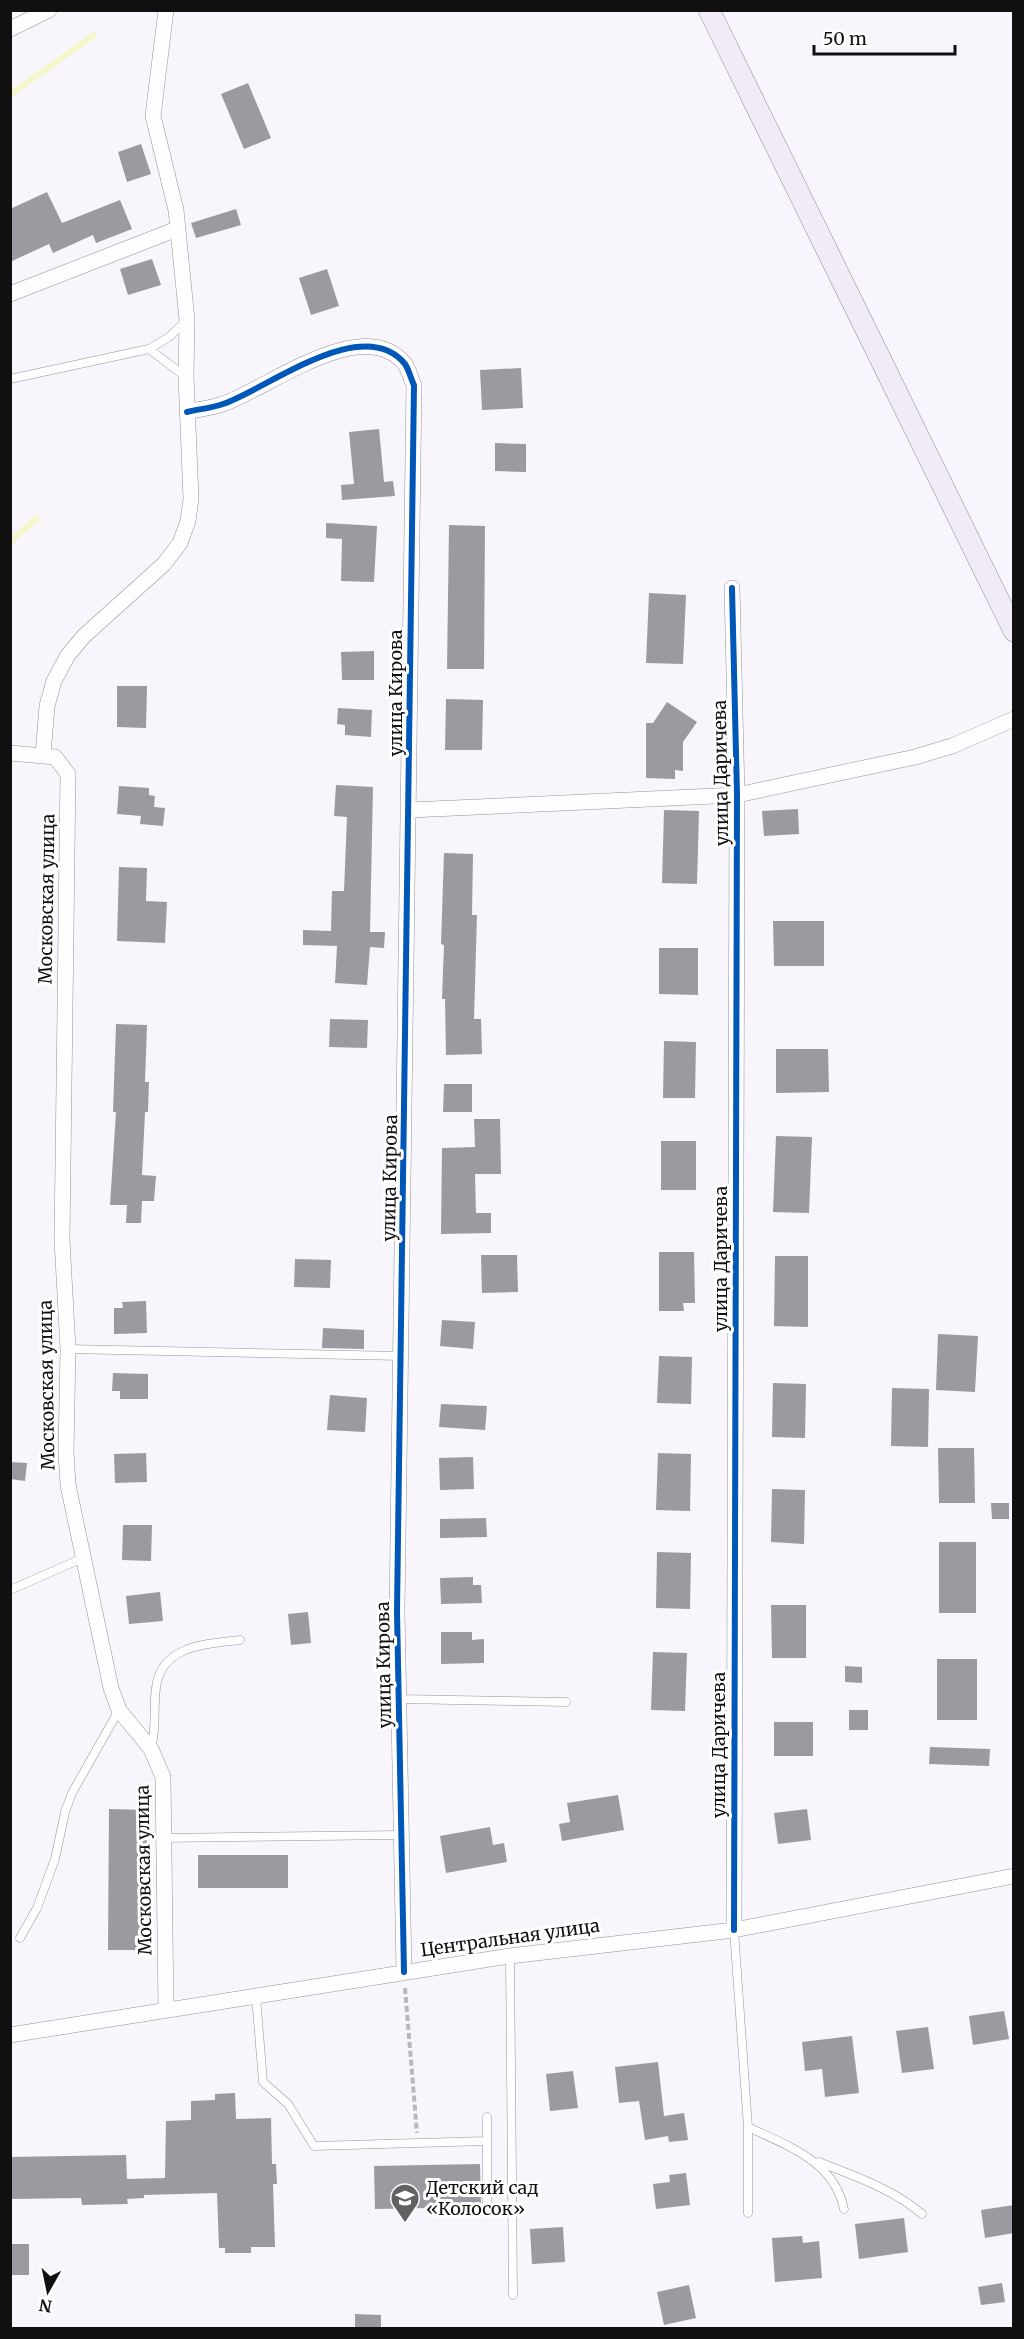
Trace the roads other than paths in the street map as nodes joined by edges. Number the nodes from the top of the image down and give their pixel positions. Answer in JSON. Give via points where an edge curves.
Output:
{"nodes":[{"id":1,"x":50,"y":10,"type":"edge"},
{"id":2,"x":166,"y":10,"type":"edge"},
{"id":3,"x":709,"y":10,"type":"edge"},
{"id":4,"x":10,"y":29,"type":"edge"},
{"id":5,"x":177,"y":230,"type":"junction"},
{"id":6,"x":10,"y":294,"type":"edge"},
{"id":7,"x":187,"y":320,"type":"junction"},
{"id":8,"x":149,"y":350,"type":"junction"},
{"id":9,"x":186,"y":377,"type":"junction"},
{"id":10,"x":10,"y":379,"type":"edge"},
{"id":11,"x":187,"y":412,"type":"junction"},
{"id":12,"x":732,"y":588,"type":"dead end"},
{"id":13,"x":1014,"y":631,"type":"edge"},
{"id":14,"x":1014,"y":718,"type":"edge"},
{"id":15,"x":10,"y":753,"type":"edge"},
{"id":16,"x":43,"y":755,"type":"junction"},
{"id":17,"x":737,"y":795,"type":"junction"},
{"id":18,"x":410,"y":810,"type":"junction"},
{"id":19,"x":68,"y":1349,"type":"junction"},
{"id":20,"x":403,"y":1356,"type":"junction"},
{"id":21,"x":83,"y":1558,"type":"junction"},
{"id":22,"x":10,"y":1590,"type":"edge"},
{"id":23,"x":240,"y":1640,"type":"dead end"},
{"id":24,"x":399,"y":1699,"type":"junction"},
{"id":25,"x":566,"y":1702,"type":"dead end"},
{"id":26,"x":119,"y":1710,"type":"junction"},
{"id":27,"x":151,"y":1749,"type":"junction"},
{"id":28,"x":402,"y":1835,"type":"junction"},
{"id":29,"x":163,"y":1838,"type":"junction"},
{"id":30,"x":1014,"y":1876,"type":"edge"},
{"id":31,"x":734,"y":1930,"type":"junction"},
{"id":32,"x":20,"y":1938,"type":"dead end"},
{"id":33,"x":510,"y":1956,"type":"junction"},
{"id":34,"x":404,"y":1972,"type":"junction"},
{"id":35,"x":256,"y":1995,"type":"junction"},
{"id":36,"x":166,"y":2010,"type":"junction"},
{"id":37,"x":10,"y":2035,"type":"edge"},
{"id":38,"x":488,"y":2117,"type":"dead end"},
{"id":39,"x":748,"y":2127,"type":"junction"},
{"id":40,"x":487,"y":2141,"type":"junction"},
{"id":41,"x":810,"y":2157,"type":"junction"},
{"id":42,"x":487,"y":2208,"type":"dead end"},
{"id":43,"x":844,"y":2209,"type":"dead end"},
{"id":44,"x":748,"y":2213,"type":"dead end"},
{"id":45,"x":922,"y":2214,"type":"dead end"},
{"id":46,"x":513,"y":2295,"type":"dead end"}],
"edges":[{"from":1,"to":4,"type":"street"},
{"from":2,"to":5,"type":"street","via":[[153,116],[176,210]]},
{"from":3,"to":13,"type":"main road"},
{"from":5,"to":6,"type":"street"},
{"from":5,"to":7,"type":"street"},
{"from":7,"to":8,"type":"lane"},
{"from":7,"to":9,"type":"street"},
{"from":8,"to":9,"type":"lane"},
{"from":8,"to":10,"type":"lane"},
{"from":9,"to":11,"type":"street"},
{"from":11,"to":16,"type":"street","via":[[191,499],[180,543],[164,564],[68,655],[54,681],[47,706]]},
{"from":11,"to":18,"type":"street","name":"улица Кирова","via":[[224,404],[347,348],[367,345],[387,350],[405,365],[414,385]]},
{"from":12,"to":17,"type":"street","name":"улица Даричева"},
{"from":14,"to":17,"type":"street","via":[[924,754]]},
{"from":15,"to":16,"type":"street"},
{"from":16,"to":19,"type":"street","name":"Московская улица","via":[[55,757],[68,774],[62,1240]]},
{"from":17,"to":18,"type":"street"},
{"from":17,"to":31,"type":"street","name":"улица Даричева"},
{"from":18,"to":20,"type":"street","name":"улица Кирова"},
{"from":19,"to":20,"type":"lane"},
{"from":19,"to":21,"type":"street","name":"Московская улица","via":[[68,1485]]},
{"from":20,"to":24,"type":"street","name":"улица Кирова"},
{"from":21,"to":22,"type":"lane"},
{"from":21,"to":26,"type":"street","name":"Московская улица"},
{"from":23,"to":27,"type":"lane","via":[[192,1646],[173,1655],[162,1669],[156,1687],[156,1730]]},
{"from":24,"to":25,"type":"lane"},
{"from":24,"to":28,"type":"street","name":"улица Кирова"},
{"from":26,"to":27,"type":"street","name":"Московская улица"},
{"from":26,"to":32,"type":"lane","via":[[72,1793],[56,1859],[37,1908]]},
{"from":27,"to":29,"type":"street","name":"Московская улица","via":[[163,1777]]},
{"from":28,"to":29,"type":"lane"},
{"from":28,"to":34,"type":"street","name":"улица Кирова"},
{"from":29,"to":36,"type":"street","name":"Московская улица"},
{"from":30,"to":31,"type":"street","name":"Центральная улица"},
{"from":31,"to":33,"type":"street","name":"Центральная улица"},
{"from":31,"to":39,"type":"lane"},
{"from":33,"to":34,"type":"street","name":"Центральная улица"},
{"from":33,"to":46,"type":"lane"},
{"from":34,"to":35,"type":"street","name":"Центральная улица"},
{"from":35,"to":36,"type":"street","name":"Центральная улица"},
{"from":35,"to":40,"type":"lane","via":[[263,2082],[288,2104],[314,2146]]},
{"from":36,"to":37,"type":"street","name":"Центральная улица"},
{"from":38,"to":40,"type":"lane"},
{"from":39,"to":41,"type":"lane"},
{"from":39,"to":44,"type":"lane"},
{"from":40,"to":42,"type":"lane"},
{"from":41,"to":43,"type":"lane","via":[[836,2183]]},
{"from":41,"to":45,"type":"lane","via":[[911,2204]]}]}
